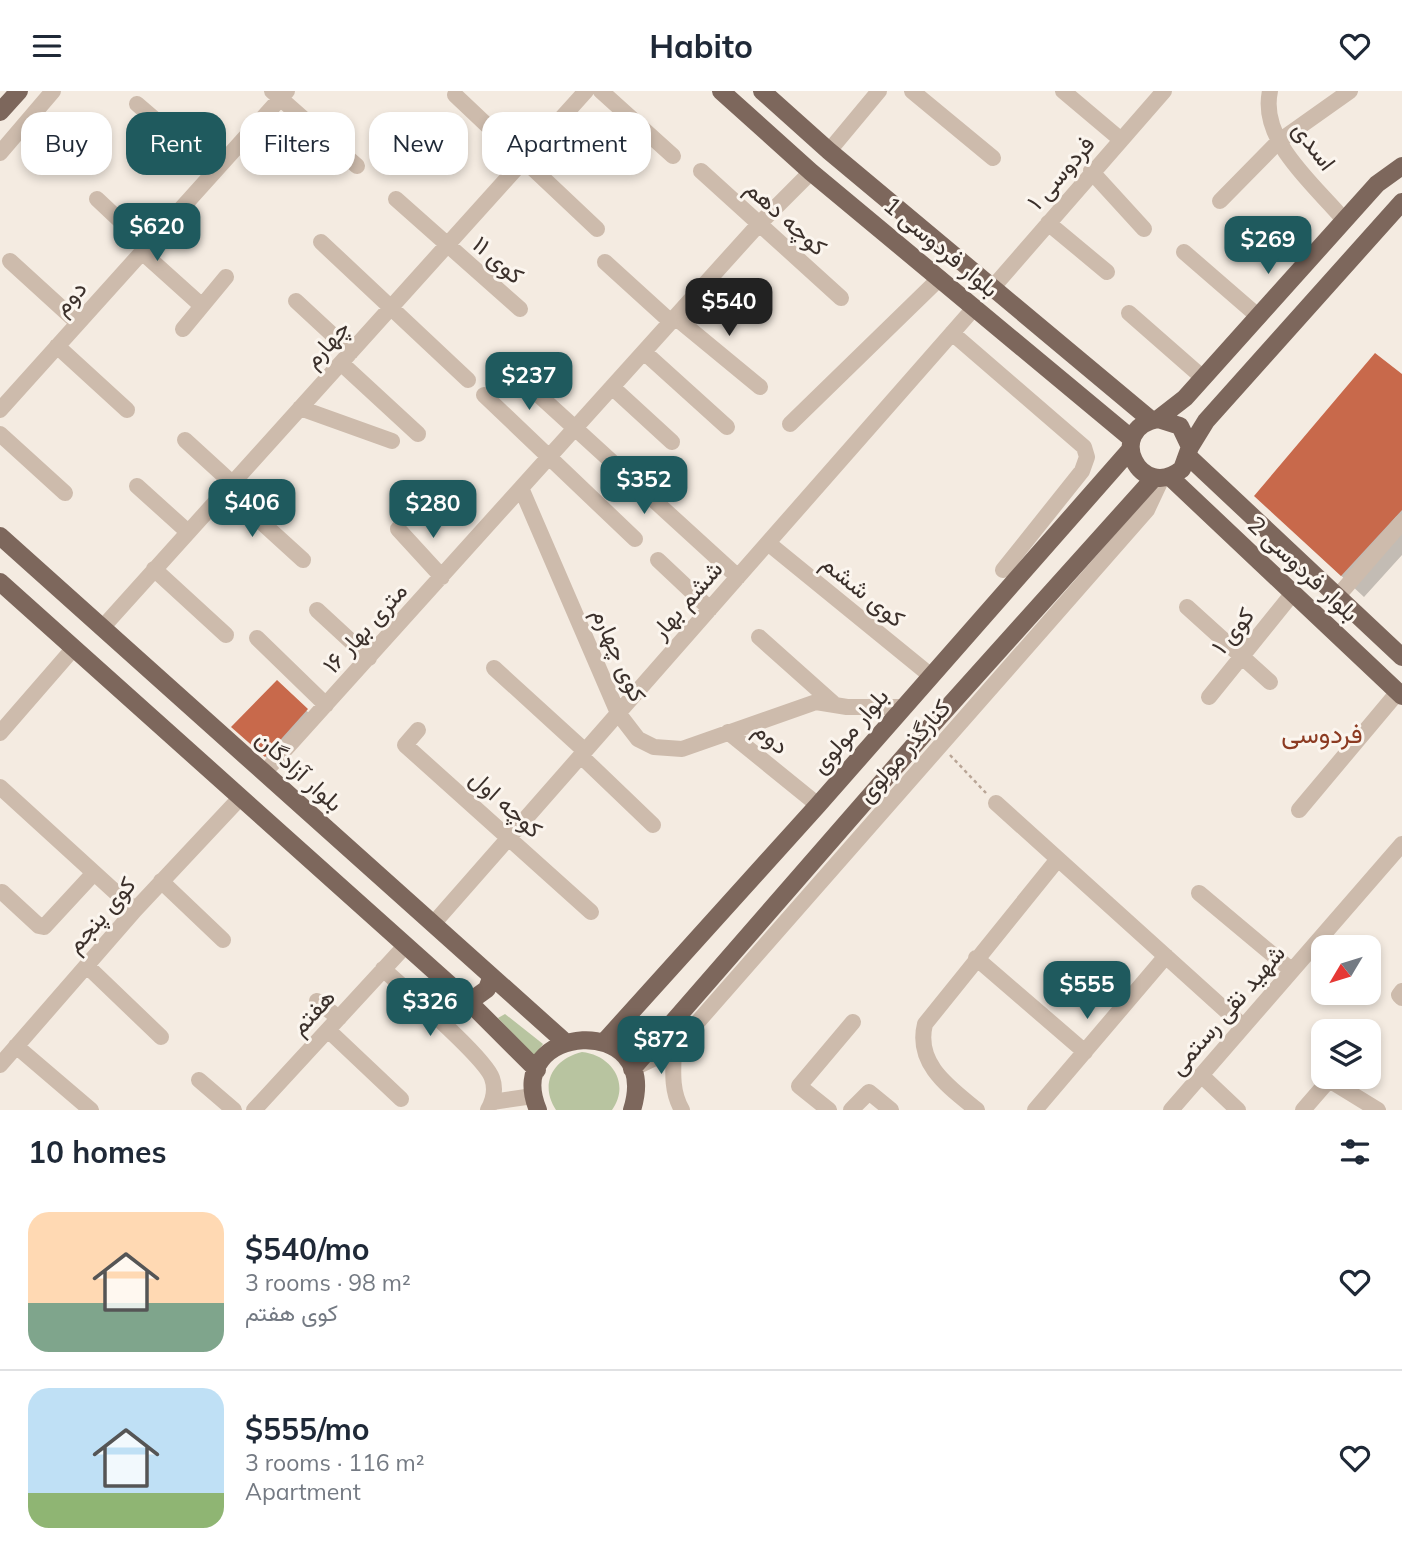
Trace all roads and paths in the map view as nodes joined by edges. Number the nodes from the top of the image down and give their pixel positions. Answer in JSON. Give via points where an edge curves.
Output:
{"nodes":[{"id":1,"x":19,"y":91,"type":"edge"},
{"id":2,"x":53,"y":91,"type":"edge"},
{"id":3,"x":601,"y":91,"type":"edge"},
{"id":4,"x":721,"y":91,"type":"edge"},
{"id":5,"x":762,"y":91,"type":"edge"},
{"id":6,"x":879,"y":91,"type":"edge"},
{"id":7,"x":912,"y":91,"type":"edge"},
{"id":8,"x":1063,"y":91,"type":"edge"},
{"id":9,"x":1164,"y":91,"type":"edge"},
{"id":10,"x":1269,"y":91,"type":"edge"},
{"id":11,"x":1350,"y":91,"type":"edge"},
{"id":12,"x":280,"y":94,"type":"edge"},
{"id":13,"x":577,"y":94,"type":"edge"},
{"id":14,"x":455,"y":95,"type":"dead end"},
{"id":15,"x":137,"y":104,"type":"dead end"},
{"id":16,"x":0,"y":111,"type":"edge"},
{"id":17,"x":146,"y":112,"type":"edge"},
{"id":18,"x":563,"y":112,"type":"edge"},
{"id":19,"x":482,"y":120,"type":"edge"},
{"id":20,"x":1120,"y":139,"type":"junction"},
{"id":21,"x":1278,"y":142,"type":"junction"},
{"id":22,"x":829,"y":151,"type":"junction"},
{"id":23,"x":0,"y":153,"type":"edge"},
{"id":24,"x":673,"y":156,"type":"dead end"},
{"id":25,"x":226,"y":158,"type":"edge"},
{"id":26,"x":993,"y":158,"type":"dead end"},
{"id":27,"x":357,"y":166,"type":"dead end"},
{"id":28,"x":1402,"y":166,"type":"edge"},
{"id":29,"x":701,"y":171,"type":"dead end"},
{"id":30,"x":1091,"y":171,"type":"junction"},
{"id":31,"x":811,"y":172,"type":"junction"},
{"id":32,"x":211,"y":175,"type":"edge"},
{"id":33,"x":510,"y":175,"type":"edge"},
{"id":34,"x":540,"y":175,"type":"edge"},
{"id":35,"x":97,"y":199,"type":"dead end"},
{"id":36,"x":396,"y":199,"type":"dead end"},
{"id":37,"x":1220,"y":201,"type":"dead end"},
{"id":38,"x":1399,"y":209,"type":"edge"},
{"id":39,"x":1344,"y":220,"type":"junction"},
{"id":40,"x":1048,"y":223,"type":"junction"},
{"id":41,"x":759,"y":224,"type":"junction"},
{"id":42,"x":597,"y":229,"type":"dead end"},
{"id":43,"x":1144,"y":229,"type":"dead end"},
{"id":44,"x":321,"y":242,"type":"dead end"},
{"id":45,"x":447,"y":245,"type":"junction"},
{"id":46,"x":145,"y":249,"type":"junction"},
{"id":47,"x":1184,"y":251,"type":"dead end"},
{"id":48,"x":10,"y":261,"type":"dead end"},
{"id":49,"x":605,"y":263,"type":"dead end"},
{"id":50,"x":1107,"y":272,"type":"dead end"},
{"id":51,"x":226,"y":277,"type":"dead end"},
{"id":52,"x":940,"y":278,"type":"junction"},
{"id":53,"x":994,"y":286,"type":"junction"},
{"id":54,"x":841,"y":298,"type":"dead end"},
{"id":55,"x":296,"y":302,"type":"dead end"},
{"id":56,"x":202,"y":306,"type":"junction"},
{"id":57,"x":391,"y":307,"type":"junction"},
{"id":58,"x":975,"y":307,"type":"junction"},
{"id":59,"x":520,"y":309,"type":"dead end"},
{"id":60,"x":1129,"y":313,"type":"dead end"},
{"id":61,"x":1258,"y":317,"type":"junction"},
{"id":62,"x":673,"y":320,"type":"junction"},
{"id":63,"x":78,"y":323,"type":"junction"},
{"id":64,"x":183,"y":329,"type":"dead end"},
{"id":65,"x":952,"y":333,"type":"junction"},
{"id":66,"x":57,"y":346,"type":"junction"},
{"id":67,"x":644,"y":352,"type":"junction"},
{"id":68,"x":346,"y":357,"type":"junction"},
{"id":69,"x":1202,"y":377,"type":"junction"},
{"id":70,"x":468,"y":380,"type":"dead end"},
{"id":71,"x":531,"y":387,"type":"dead end"},
{"id":72,"x":612,"y":387,"type":"junction"},
{"id":73,"x":760,"y":387,"type":"dead end"},
{"id":74,"x":484,"y":395,"type":"dead end"},
{"id":75,"x":300,"y":408,"type":"junction"},
{"id":76,"x":0,"y":410,"type":"edge"},
{"id":77,"x":127,"y":410,"type":"dead end"},
{"id":78,"x":1154,"y":420,"type":"junction"},
{"id":79,"x":790,"y":424,"type":"dead end"},
{"id":80,"x":727,"y":427,"type":"dead end"},
{"id":81,"x":576,"y":428,"type":"junction"},
{"id":82,"x":0,"y":434,"type":"edge"},
{"id":83,"x":418,"y":434,"type":"dead end"},
{"id":84,"x":185,"y":440,"type":"dead end"},
{"id":85,"x":392,"y":441,"type":"dead end"},
{"id":86,"x":672,"y":442,"type":"dead end"},
{"id":87,"x":1131,"y":445,"type":"junction"},
{"id":88,"x":1189,"y":452,"type":"junction"},
{"id":89,"x":550,"y":455,"type":"junction"},
{"id":90,"x":1162,"y":478,"type":"junction"},
{"id":91,"x":137,"y":486,"type":"dead end"},
{"id":92,"x":229,"y":487,"type":"junction"},
{"id":93,"x":521,"y":488,"type":"junction"},
{"id":94,"x":65,"y":493,"type":"dead end"},
{"id":95,"x":1402,"y":522,"type":"edge"},
{"id":96,"x":0,"y":527,"type":"edge"},
{"id":97,"x":398,"y":529,"type":"dead end"},
{"id":98,"x":188,"y":532,"type":"junction"},
{"id":99,"x":0,"y":536,"type":"edge"},
{"id":100,"x":635,"y":539,"type":"dead end"},
{"id":101,"x":768,"y":543,"type":"junction"},
{"id":102,"x":303,"y":560,"type":"dead end"},
{"id":103,"x":658,"y":560,"type":"dead end"},
{"id":104,"x":154,"y":569,"type":"junction"},
{"id":105,"x":1003,"y":570,"type":"dead end"},
{"id":106,"x":442,"y":577,"type":"junction"},
{"id":107,"x":738,"y":577,"type":"junction"},
{"id":108,"x":0,"y":582,"type":"edge"},
{"id":109,"x":1293,"y":593,"type":"junction"},
{"id":110,"x":1337,"y":597,"type":"junction"},
{"id":111,"x":1187,"y":607,"type":"dead end"},
{"id":112,"x":710,"y":609,"type":"junction"},
{"id":113,"x":317,"y":610,"type":"dead end"},
{"id":114,"x":105,"y":625,"type":"junction"},
{"id":115,"x":226,"y":635,"type":"dead end"},
{"id":116,"x":759,"y":637,"type":"dead end"},
{"id":117,"x":257,"y":638,"type":"dead end"},
{"id":118,"x":73,"y":649,"type":"junction"},
{"id":119,"x":369,"y":657,"type":"junction"},
{"id":120,"x":1243,"y":657,"type":"junction"},
{"id":121,"x":1402,"y":657,"type":"edge"},
{"id":122,"x":495,"y":668,"type":"dead end"},
{"id":123,"x":930,"y":675,"type":"junction"},
{"id":124,"x":1270,"y":682,"type":"dead end"},
{"id":125,"x":1400,"y":694,"type":"edge"},
{"id":126,"x":1209,"y":697,"type":"dead end"},
{"id":127,"x":833,"y":703,"type":"junction"},
{"id":128,"x":326,"y":705,"type":"junction"},
{"id":129,"x":903,"y":707,"type":"junction"},
{"id":130,"x":618,"y":713,"type":"junction"},
{"id":131,"x":418,"y":730,"type":"dead end"},
{"id":132,"x":728,"y":732,"type":"junction"},
{"id":133,"x":0,"y":733,"type":"edge"},
{"id":134,"x":939,"y":744,"type":"junction"},
{"id":135,"x":583,"y":753,"type":"junction"},
{"id":136,"x":267,"y":770,"type":"junction"},
{"id":137,"x":0,"y":787,"type":"edge"},
{"id":138,"x":240,"y":798,"type":"junction"},
{"id":139,"x":996,"y":803,"type":"joint"},
{"id":140,"x":818,"y":805,"type":"junction"},
{"id":141,"x":1299,"y":810,"type":"dead end"},
{"id":142,"x":653,"y":825,"type":"dead end"},
{"id":143,"x":509,"y":837,"type":"junction"},
{"id":144,"x":1402,"y":844,"type":"edge"},
{"id":145,"x":1058,"y":859,"type":"junction"},
{"id":146,"x":93,"y":874,"type":"junction"},
{"id":147,"x":161,"y":881,"type":"junction"},
{"id":148,"x":2,"y":892,"type":"dead end"},
{"id":149,"x":1199,"y":893,"type":"dead end"},
{"id":150,"x":135,"y":910,"type":"junction"},
{"id":151,"x":591,"y":912,"type":"dead end"},
{"id":152,"x":433,"y":924,"type":"junction"},
{"id":153,"x":223,"y":940,"type":"dead end"},
{"id":154,"x":406,"y":945,"type":"junction"},
{"id":155,"x":1166,"y":956,"type":"junction"},
{"id":156,"x":976,"y":958,"type":"junction"},
{"id":157,"x":87,"y":966,"type":"junction"},
{"id":158,"x":383,"y":969,"type":"junction"},
{"id":159,"x":1292,"y":970,"type":"junction"},
{"id":160,"x":491,"y":978,"type":"junction"},
{"id":161,"x":1402,"y":991,"type":"edge"},
{"id":162,"x":1402,"y":998,"type":"edge"},
{"id":163,"x":317,"y":1001,"type":"dead end"},
{"id":164,"x":469,"y":1002,"type":"junction"},
{"id":165,"x":853,"y":1022,"type":"dead end"},
{"id":166,"x":333,"y":1024,"type":"junction"},
{"id":167,"x":1243,"y":1026,"type":"junction"},
{"id":168,"x":161,"y":1037,"type":"dead end"},
{"id":169,"x":565,"y":1042,"type":"junction"},
{"id":170,"x":604,"y":1042,"type":"junction"},
{"id":171,"x":16,"y":1046,"type":"junction"},
{"id":172,"x":674,"y":1049,"type":"junction"},
{"id":173,"x":1085,"y":1052,"type":"junction"},
{"id":174,"x":0,"y":1065,"type":"edge"},
{"id":175,"x":632,"y":1069,"type":"junction"},
{"id":176,"x":537,"y":1070,"type":"junction"},
{"id":177,"x":1200,"y":1075,"type":"junction"},
{"id":178,"x":199,"y":1080,"type":"dead end"},
{"id":179,"x":401,"y":1099,"type":"dead end"},
{"id":180,"x":531,"y":1105,"type":"edge"},
{"id":181,"x":637,"y":1105,"type":"edge"},
{"id":182,"x":490,"y":1106,"type":"edge"},
{"id":183,"x":91,"y":1110,"type":"edge"},
{"id":184,"x":234,"y":1110,"type":"edge"},
{"id":185,"x":254,"y":1110,"type":"edge"},
{"id":186,"x":682,"y":1110,"type":"edge"},
{"id":187,"x":829,"y":1110,"type":"edge"},
{"id":188,"x":851,"y":1110,"type":"edge"},
{"id":189,"x":891,"y":1110,"type":"edge"},
{"id":190,"x":977,"y":1110,"type":"edge"},
{"id":191,"x":1035,"y":1110,"type":"edge"},
{"id":192,"x":1171,"y":1110,"type":"edge"},
{"id":193,"x":1238,"y":1110,"type":"edge"},
{"id":194,"x":1303,"y":1110,"type":"edge"},
{"id":195,"x":1378,"y":1110,"type":"edge"}],
"edges":[{"from":1,"to":16,"type":"main road"},
{"from":2,"to":23,"type":"street"},
{"from":3,"to":24,"type":"street"},
{"from":4,"to":31,"type":"main road","name":"بلوار فردوسی 1"},
{"from":5,"to":22,"type":"main road","name":"بلوار فردوسی 1"},
{"from":6,"to":22,"type":"street"},
{"from":7,"to":26,"type":"street"},
{"from":8,"to":20,"type":"street"},
{"from":9,"to":20,"type":"street","name":"فردوسی ۱"},
{"from":10,"to":21,"type":"street","name":"اسدی","via":[[1266,110]]},
{"from":11,"to":21,"type":"street"},
{"from":12,"to":25,"type":"street","name":"دوم"},
{"from":12,"to":27,"type":"street"},
{"from":13,"to":18,"type":"street","name":"چهارم"},
{"from":14,"to":19,"type":"street"},
{"from":15,"to":17,"type":"street"},
{"from":20,"to":30,"type":"street","name":"فردوسی ۱"},
{"from":21,"to":37,"type":"street"},
{"from":21,"to":39,"type":"street","name":"اسدی"},
{"from":22,"to":31,"type":"main road"},
{"from":22,"to":53,"type":"main road","name":"بلوار فردوسی 1"},
{"from":28,"to":39,"type":"main road","via":[[1377,184]]},
{"from":29,"to":41,"type":"street","name":"کوچه دهم"},
{"from":30,"to":40,"type":"street","name":"فردوسی ۱"},
{"from":30,"to":43,"type":"street"},
{"from":31,"to":41,"type":"street","name":"۱۶ متری بهار"},
{"from":31,"to":52,"type":"main road","name":"بلوار فردوسی 1"},
{"from":32,"to":46,"type":"street","name":"دوم"},
{"from":33,"to":45,"type":"street","name":"چهارم"},
{"from":34,"to":42,"type":"street"},
{"from":35,"to":46,"type":"street"},
{"from":36,"to":45,"type":"street","name":"کوی ۱۱"},
{"from":38,"to":88,"type":"main road","via":[[1206,421]]},
{"from":39,"to":61,"type":"main road"},
{"from":40,"to":50,"type":"street"},
{"from":40,"to":53,"type":"street","name":"فردوسی ۱"},
{"from":41,"to":54,"type":"street","name":"کوچه دهم"},
{"from":41,"to":62,"type":"street","name":"۱۶ متری بهار"},
{"from":44,"to":57,"type":"street"},
{"from":45,"to":57,"type":"street","name":"چهارم"},
{"from":45,"to":59,"type":"street","name":"کوی ۱۱"},
{"from":46,"to":56,"type":"street"},
{"from":46,"to":63,"type":"street","name":"دوم"},
{"from":47,"to":61,"type":"street"},
{"from":48,"to":63,"type":"street"},
{"from":49,"to":62,"type":"street"},
{"from":51,"to":56,"type":"street"},
{"from":52,"to":58,"type":"main road","name":"بلوار فردوسی 1"},
{"from":52,"to":79,"type":"street"},
{"from":53,"to":78,"type":"main road","name":"بلوار فردوسی 1"},
{"from":55,"to":68,"type":"street"},
{"from":56,"to":64,"type":"street"},
{"from":57,"to":68,"type":"street","name":"چهارم"},
{"from":57,"to":70,"type":"street"},
{"from":58,"to":65,"type":"street","name":"ششم بهار"},
{"from":58,"to":87,"type":"main road","name":"بلوار فردوسی 1"},
{"from":60,"to":69,"type":"street"},
{"from":61,"to":69,"type":"main road"},
{"from":62,"to":67,"type":"street","name":"۱۶ متری بهار"},
{"from":62,"to":73,"type":"street"},
{"from":63,"to":66,"type":"street","name":"دوم"},
{"from":65,"to":101,"type":"street","name":"ششم بهار"},
{"from":65,"to":105,"type":"street","via":[[1084,447],[1087,457],[1082,471]]},
{"from":66,"to":76,"type":"street","name":"دوم"},
{"from":66,"to":77,"type":"street"},
{"from":67,"to":72,"type":"street","name":"۱۶ متری بهار"},
{"from":67,"to":80,"type":"street"},
{"from":68,"to":75,"type":"street","name":"چهارم"},
{"from":68,"to":83,"type":"street"},
{"from":69,"to":78,"type":"main road","via":[[1185,398]]},
{"from":71,"to":81,"type":"street"},
{"from":72,"to":81,"type":"street","name":"۱۶ متری بهار"},
{"from":72,"to":86,"type":"street"},
{"from":74,"to":89,"type":"street"},
{"from":75,"to":85,"type":"street"},
{"from":75,"to":92,"type":"street","name":"چهارم"},
{"from":78,"to":87,"type":"main road","via":[[1139,427]]},
{"from":78,"to":88,"type":"main road","via":[[1180,426]]},
{"from":81,"to":89,"type":"street","name":"۱۶ متری بهار"},
{"from":81,"to":107,"type":"street"},
{"from":82,"to":94,"type":"street"},
{"from":84,"to":92,"type":"street"},
{"from":87,"to":90,"type":"main road","via":[[1140,471]]},
{"from":87,"to":123,"type":"main road","name":"بلوار مولوی"},
{"from":88,"to":90,"type":"main road","via":[[1182,469]]},
{"from":88,"to":110,"type":"main road","name":"بلوار فردوسی 2"},
{"from":89,"to":93,"type":"street","name":"۱۶ متری بهار"},
{"from":89,"to":100,"type":"street"},
{"from":90,"to":109,"type":"main road","name":"بلوار فردوسی 2"},
{"from":90,"to":134,"type":"street","name":"کنارگذر مولوی","via":[[1147,510]]},
{"from":90,"to":175,"type":"main road","via":[[923,735]]},
{"from":91,"to":98,"type":"street"},
{"from":92,"to":98,"type":"street","name":"چهارم"},
{"from":92,"to":102,"type":"street"},
{"from":93,"to":106,"type":"street","name":"۱۶ متری بهار"},
{"from":93,"to":130,"type":"street","name":"کوی چهارم"},
{"from":95,"to":110,"type":"street"},
{"from":96,"to":114,"type":"street"},
{"from":97,"to":106,"type":"street"},
{"from":98,"to":104,"type":"street","name":"چهارم"},
{"from":99,"to":114,"type":"main road","name":"بلوار آزادگان"},
{"from":101,"to":107,"type":"street","name":"ششم بهار"},
{"from":101,"to":123,"type":"street","name":"کوی ششم"},
{"from":103,"to":112,"type":"street"},
{"from":104,"to":114,"type":"street","name":"چهارم"},
{"from":104,"to":115,"type":"street"},
{"from":106,"to":119,"type":"street","name":"۱۶ متری بهار"},
{"from":107,"to":112,"type":"street","name":"ششم بهار"},
{"from":108,"to":118,"type":"main road"},
{"from":109,"to":120,"type":"street","name":"کوی ۱"},
{"from":109,"to":125,"type":"main road","name":"بلوار فردوسی 2"},
{"from":110,"to":121,"type":"main road","name":"بلوار فردوسی 2"},
{"from":111,"to":120,"type":"street"},
{"from":112,"to":130,"type":"street","name":"ششم بهار"},
{"from":113,"to":119,"type":"street"},
{"from":114,"to":136,"type":"main road","name":"بلوار آزادگان"},
{"from":116,"to":127,"type":"street"},
{"from":117,"to":128,"type":"street"},
{"from":118,"to":133,"type":"street"},
{"from":118,"to":138,"type":"main road"},
{"from":119,"to":128,"type":"street","name":"۱۶ متری بهار"},
{"from":120,"to":124,"type":"street"},
{"from":120,"to":126,"type":"street","name":"کوی ۱"},
{"from":122,"to":135,"type":"street"},
{"from":123,"to":129,"type":"main road","name":"بلوار مولوی"},
{"from":125,"to":141,"type":"street"},
{"from":127,"to":129,"type":"street","name":"کوی چهارم"},
{"from":127,"to":132,"type":"street","name":"کوی چهارم","via":[[816,702]]},
{"from":128,"to":136,"type":"street","name":"۱۶ متری بهار"},
{"from":129,"to":140,"type":"main road","name":"بلوار مولوی"},
{"from":130,"to":132,"type":"street","name":"کوی چهارم","via":[[638,739],[654,747],[682,749]]},
{"from":130,"to":135,"type":"street","name":"ششم بهار"},
{"from":131,"to":143,"type":"street","name":"کوچه اول","via":[[405,745]]},
{"from":132,"to":140,"type":"street","name":"دوم"},
{"from":134,"to":139,"type":"path"},
{"from":134,"to":172,"type":"street","name":"کنارگذر مولوی"},
{"from":135,"to":142,"type":"street"},
{"from":135,"to":143,"type":"street","name":"ششم بهار"},
{"from":136,"to":152,"type":"main road","name":"بلوار آزادگان"},
{"from":137,"to":146,"type":"street"},
{"from":138,"to":147,"type":"street","name":"کوی پنجم"},
{"from":138,"to":154,"type":"main road"},
{"from":139,"to":145,"type":"street"},
{"from":140,"to":170,"type":"main road","name":"بلوار مولوی"},
{"from":143,"to":151,"type":"street","name":"کوچه اول"},
{"from":143,"to":152,"type":"street","name":"ششم بهار"},
{"from":144,"to":159,"type":"street","name":"شهید نقی رستمی"},
{"from":145,"to":155,"type":"street"},
{"from":145,"to":156,"type":"street"},
{"from":146,"to":148,"type":"street","via":[[44,927]]},
{"from":146,"to":150,"type":"street"},
{"from":147,"to":150,"type":"street","name":"کوی پنجم"},
{"from":147,"to":153,"type":"street"},
{"from":149,"to":159,"type":"street"},
{"from":150,"to":157,"type":"street","name":"کوی پنجم"},
{"from":152,"to":160,"type":"main road","name":"بلوار آزادگان"},
{"from":154,"to":158,"type":"street","name":"هفتم"},
{"from":154,"to":164,"type":"main road"},
{"from":155,"to":167,"type":"street"},
{"from":155,"to":173,"type":"street"},
{"from":156,"to":173,"type":"street"},
{"from":156,"to":190,"type":"street","via":[[925,1024],[922,1036],[925,1054],[939,1079]]},
{"from":157,"to":168,"type":"street"},
{"from":157,"to":171,"type":"street","name":"کوی پنجم"},
{"from":158,"to":166,"type":"street","name":"هفتم"},
{"from":158,"to":182,"type":"street","via":[[476,1056],[492,1077]]},
{"from":159,"to":167,"type":"street","name":"شهید نقی رستمی"},
{"from":160,"to":164,"type":"main road","via":[[487,989]]},
{"from":160,"to":169,"type":"main road","name":"بلوار آزادگان"},
{"from":161,"to":162,"type":"street"},
{"from":163,"to":166,"type":"street"},
{"from":164,"to":176,"type":"main road"},
{"from":165,"to":187,"type":"street","via":[[799,1086]]},
{"from":166,"to":179,"type":"street"},
{"from":166,"to":185,"type":"street","name":"هفتم"},
{"from":167,"to":177,"type":"street","name":"شهید نقی رستمی"},
{"from":169,"to":170,"type":"main road","via":[[578,1038]]},
{"from":169,"to":176,"type":"main road","via":[[553,1048]]},
{"from":170,"to":175,"type":"main road","via":[[616,1048]]},
{"from":171,"to":174,"type":"street","name":"کوی پنجم"},
{"from":171,"to":183,"type":"street"},
{"from":172,"to":175,"type":"street","name":"کنارگذر مولوی"},
{"from":172,"to":186,"type":"street","via":[[675,1098]]},
{"from":173,"to":191,"type":"street"},
{"from":175,"to":181,"type":"main road"},
{"from":176,"to":180,"type":"main road"},
{"from":177,"to":192,"type":"street","name":"شهید نقی رستمی"},
{"from":177,"to":193,"type":"street"},
{"from":178,"to":184,"type":"street"},
{"from":180,"to":182,"type":"street"},
{"from":188,"to":189,"type":"street","via":[[869,1092]]},
{"from":194,"to":195,"type":"street","via":[[1329,1080]]}]}
